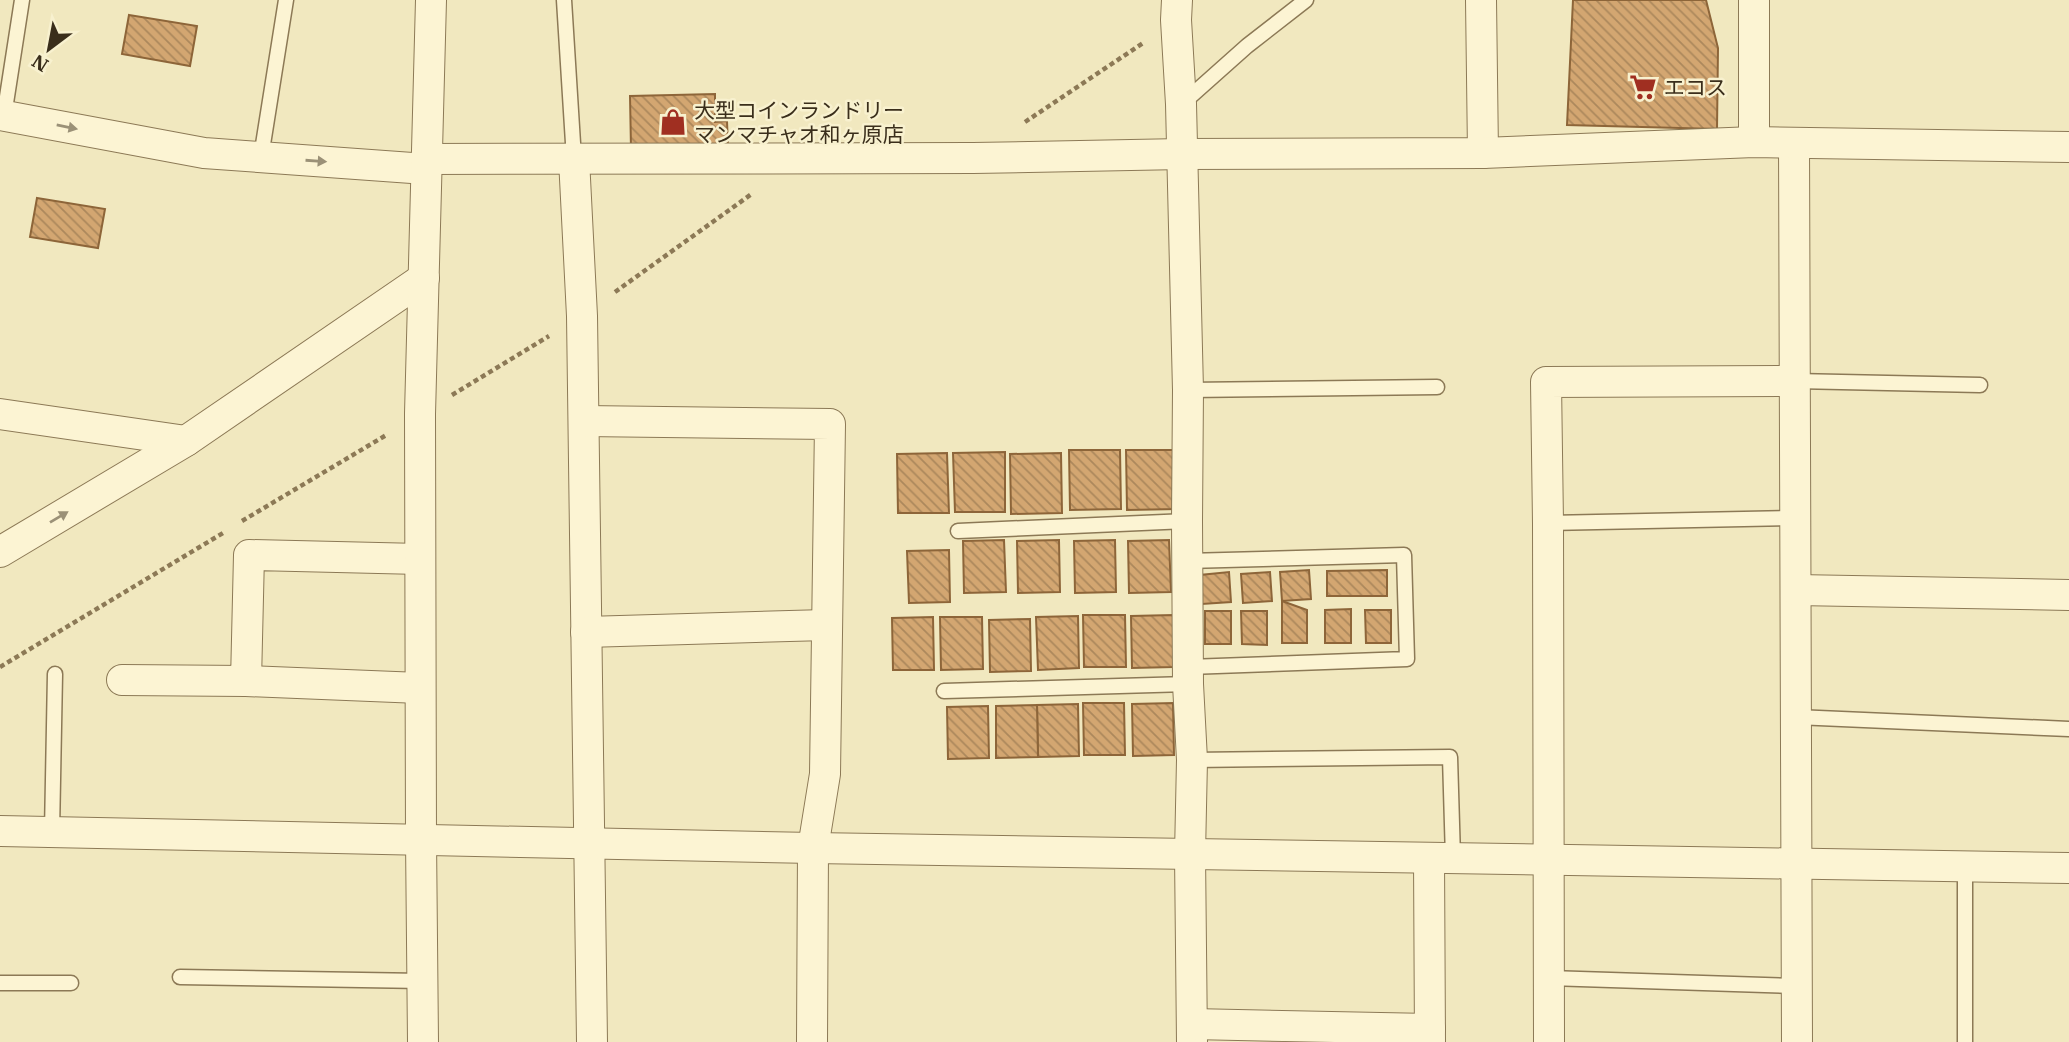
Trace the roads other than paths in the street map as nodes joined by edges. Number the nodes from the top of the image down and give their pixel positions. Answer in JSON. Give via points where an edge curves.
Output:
{"nodes":[{"id":1,"x":22,"y":0,"type":"edge"},
{"id":2,"x":286,"y":0,"type":"edge"},
{"id":3,"x":431,"y":0,"type":"edge"},
{"id":4,"x":564,"y":0,"type":"edge"},
{"id":5,"x":1306,"y":0,"type":"edge"},
{"id":6,"x":1481,"y":0,"type":"edge"},
{"id":7,"x":1755,"y":0,"type":"edge"},
{"id":8,"x":1177,"y":10,"type":"edge"},
{"id":9,"x":1181,"y":104,"type":"junction"},
{"id":10,"x":2,"y":115,"type":"edge"},
{"id":11,"x":1754,"y":142,"type":"junction"},
{"id":12,"x":1794,"y":143,"type":"junction"},
{"id":13,"x":2069,"y":147,"type":"edge"},
{"id":14,"x":1483,"y":153,"type":"junction"},
{"id":15,"x":1182,"y":154,"type":"junction"},
{"id":16,"x":261,"y":157,"type":"junction"},
{"id":17,"x":574,"y":159,"type":"junction"},
{"id":18,"x":426,"y":164,"type":"junction"},
{"id":19,"x":424,"y":278,"type":"junction"},
{"id":20,"x":1795,"y":381,"type":"junction"},
{"id":21,"x":1980,"y":385,"type":"dead end"},
{"id":22,"x":1437,"y":387,"type":"dead end"},
{"id":23,"x":1188,"y":390,"type":"junction"},
{"id":24,"x":0,"y":414,"type":"edge"},
{"id":25,"x":584,"y":421,"type":"junction"},
{"id":26,"x":186,"y":441,"type":"junction"},
{"id":27,"x":1795,"y":518,"type":"junction"},
{"id":28,"x":1187,"y":521,"type":"junction"},
{"id":29,"x":1548,"y":523,"type":"junction"},
{"id":30,"x":958,"y":531,"type":"dead end"},
{"id":31,"x":0,"y":552,"type":"edge"},
{"id":32,"x":420,"y":559,"type":"junction"},
{"id":33,"x":1187,"y":561,"type":"junction"},
{"id":34,"x":1796,"y":590,"type":"junction"},
{"id":35,"x":2069,"y":595,"type":"edge"},
{"id":36,"x":825,"y":625,"type":"junction"},
{"id":37,"x":586,"y":632,"type":"junction"},
{"id":38,"x":55,"y":674,"type":"dead end"},
{"id":39,"x":1188,"y":676,"type":"junction"},
{"id":40,"x":122,"y":680,"type":"dead end"},
{"id":41,"x":246,"y":681,"type":"junction"},
{"id":42,"x":420,"y":688,"type":"junction"},
{"id":43,"x":944,"y":691,"type":"dead end"},
{"id":44,"x":1796,"y":717,"type":"junction"},
{"id":45,"x":2069,"y":729,"type":"edge"},
{"id":46,"x":1192,"y":760,"type":"junction"},
{"id":47,"x":0,"y":831,"type":"edge"},
{"id":48,"x":52,"y":832,"type":"junction"},
{"id":49,"x":421,"y":839,"type":"junction"},
{"id":50,"x":589,"y":843,"type":"junction"},
{"id":51,"x":813,"y":848,"type":"junction"},
{"id":52,"x":1190,"y":854,"type":"junction"},
{"id":53,"x":1441,"y":858,"type":"junction"},
{"id":54,"x":1549,"y":860,"type":"junction"},
{"id":55,"x":1797,"y":864,"type":"junction"},
{"id":56,"x":1965,"y":866,"type":"junction"},
{"id":57,"x":2069,"y":868,"type":"edge"},
{"id":58,"x":180,"y":977,"type":"dead end"},
{"id":59,"x":1549,"y":978,"type":"junction"},
{"id":60,"x":423,"y":981,"type":"junction"},
{"id":61,"x":0,"y":983,"type":"edge"},
{"id":62,"x":71,"y":984,"type":"dead end"},
{"id":63,"x":1797,"y":986,"type":"junction"},
{"id":64,"x":1192,"y":1033,"type":"edge"},
{"id":65,"x":1430,"y":1036,"type":"edge"},
{"id":66,"x":423,"y":1042,"type":"edge"},
{"id":67,"x":592,"y":1042,"type":"edge"},
{"id":68,"x":812,"y":1042,"type":"edge"},
{"id":69,"x":1549,"y":1042,"type":"edge"},
{"id":70,"x":1797,"y":1042,"type":"edge"},
{"id":71,"x":1965,"y":1042,"type":"edge"}],
"edges":[{"from":1,"to":10,"type":"lane"},
{"from":2,"to":16,"type":"lane"},
{"from":3,"to":18,"type":"street"},
{"from":4,"to":17,"type":"lane"},
{"from":5,"to":9,"type":"lane"},
{"from":6,"to":14,"type":"street"},
{"from":7,"to":11,"type":"street"},
{"from":8,"to":9,"type":"street"},
{"from":9,"to":15,"type":"street"},
{"from":10,"to":16,"type":"street","one_way":true,"via":[[204,153]]},
{"from":11,"to":12,"type":"street"},
{"from":11,"to":14,"type":"street"},
{"from":12,"to":13,"type":"street"},
{"from":12,"to":20,"type":"street"},
{"from":14,"to":15,"type":"street"},
{"from":15,"to":17,"type":"street"},
{"from":15,"to":23,"type":"street"},
{"from":16,"to":18,"type":"street","one_way":true},
{"from":17,"to":18,"type":"street"},
{"from":17,"to":25,"type":"street"},
{"from":18,"to":19,"type":"street"},
{"from":19,"to":26,"type":"street"},
{"from":19,"to":32,"type":"street"},
{"from":20,"to":21,"type":"lane"},
{"from":20,"to":27,"type":"street"},
{"from":20,"to":29,"type":"street","via":[[1546,382]]},
{"from":22,"to":23,"type":"lane"},
{"from":23,"to":28,"type":"street"},
{"from":24,"to":26,"type":"street"},
{"from":25,"to":36,"type":"street","via":[[830,424]]},
{"from":25,"to":37,"type":"street"},
{"from":31,"to":26,"type":"street","one_way":true},
{"from":27,"to":29,"type":"lane"},
{"from":27,"to":34,"type":"street"},
{"from":28,"to":30,"type":"lane"},
{"from":28,"to":33,"type":"street"},
{"from":29,"to":54,"type":"street"},
{"from":32,"to":41,"type":"street","via":[[249,555]]},
{"from":32,"to":42,"type":"street"},
{"from":33,"to":39,"type":"street"},
{"from":33,"to":39,"type":"lane","via":[[1404,555],[1407,659]]},
{"from":34,"to":35,"type":"street"},
{"from":34,"to":44,"type":"street"},
{"from":36,"to":37,"type":"street"},
{"from":36,"to":51,"type":"street","via":[[825,774]]},
{"from":37,"to":50,"type":"street"},
{"from":38,"to":48,"type":"lane"},
{"from":39,"to":43,"type":"lane"},
{"from":39,"to":46,"type":"street"},
{"from":40,"to":41,"type":"street"},
{"from":41,"to":42,"type":"street"},
{"from":42,"to":49,"type":"street"},
{"from":44,"to":45,"type":"lane"},
{"from":44,"to":55,"type":"street"},
{"from":46,"to":52,"type":"street"},
{"from":46,"to":53,"type":"lane","via":[[1450,757]]},
{"from":47,"to":48,"type":"street"},
{"from":48,"to":49,"type":"street"},
{"from":49,"to":50,"type":"street"},
{"from":49,"to":60,"type":"street"},
{"from":50,"to":51,"type":"street"},
{"from":50,"to":67,"type":"street"},
{"from":51,"to":52,"type":"street"},
{"from":51,"to":68,"type":"street"},
{"from":52,"to":53,"type":"street"},
{"from":52,"to":64,"type":"street"},
{"from":53,"to":54,"type":"street"},
{"from":53,"to":65,"type":"street"},
{"from":54,"to":55,"type":"street"},
{"from":54,"to":59,"type":"street"},
{"from":55,"to":56,"type":"street"},
{"from":55,"to":63,"type":"street"},
{"from":56,"to":57,"type":"street"},
{"from":56,"to":71,"type":"lane"},
{"from":58,"to":60,"type":"lane"},
{"from":59,"to":63,"type":"lane"},
{"from":59,"to":69,"type":"street"},
{"from":60,"to":66,"type":"street"},
{"from":61,"to":62,"type":"lane"},
{"from":63,"to":70,"type":"street"},
{"from":64,"to":65,"type":"street"}]}
